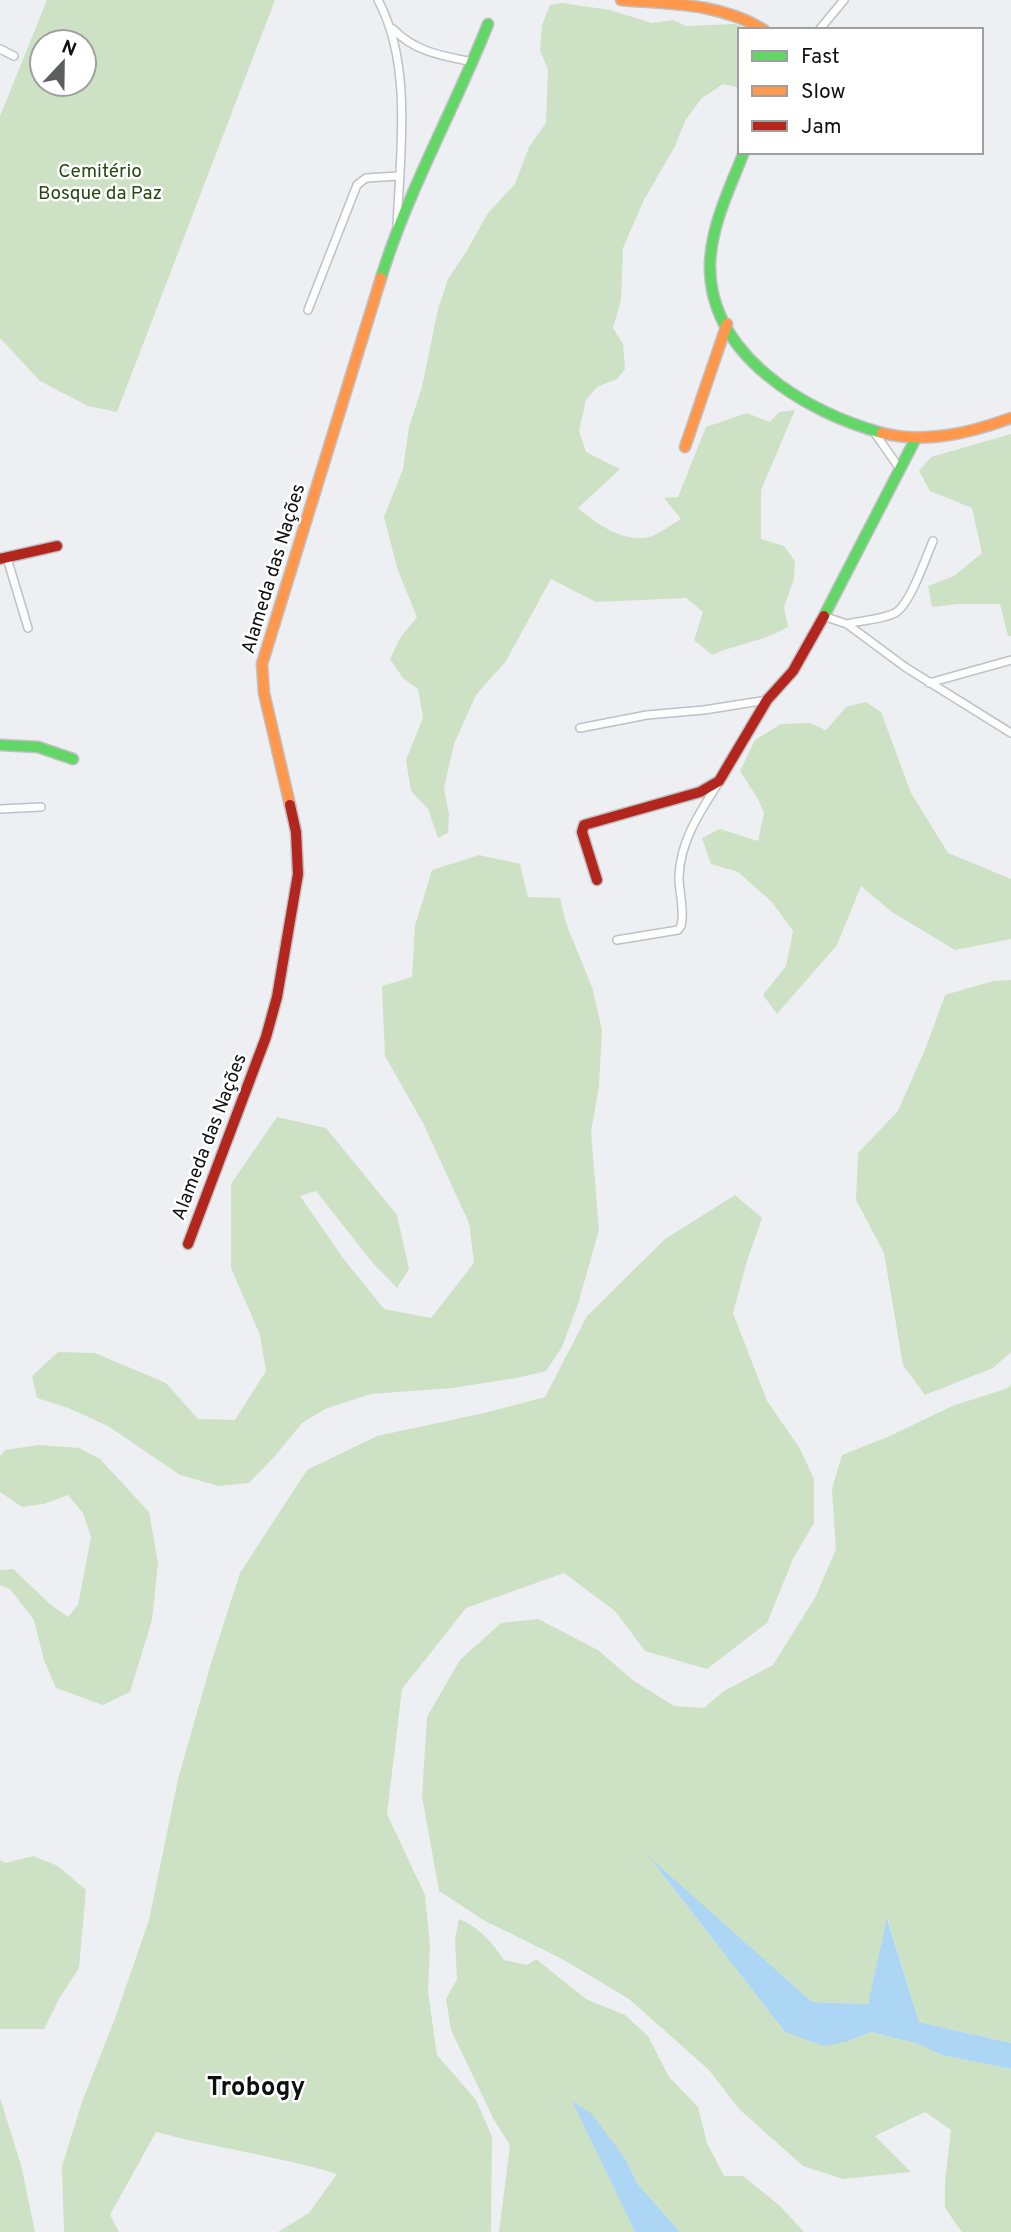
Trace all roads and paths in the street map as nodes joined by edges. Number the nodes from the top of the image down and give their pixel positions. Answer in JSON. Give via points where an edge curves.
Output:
{"nodes":[{"id":1,"x":621,"y":0,"type":"edge"},
{"id":2,"x":844,"y":0,"type":"edge"},
{"id":3,"x":381,"y":3,"type":"edge"},
{"id":4,"x":488,"y":24,"type":"dead end"},
{"id":5,"x":390,"y":26,"type":"junction"},
{"id":6,"x":761,"y":28,"type":"edge"},
{"id":7,"x":821,"y":28,"type":"edge"},
{"id":8,"x":0,"y":50,"type":"edge"},
{"id":9,"x":14,"y":56,"type":"dead end"},
{"id":10,"x":473,"y":62,"type":"junction"},
{"id":11,"x":743,"y":154,"type":"edge"},
{"id":12,"x":399,"y":176,"type":"junction"},
{"id":13,"x":397,"y":230,"type":"junction"},
{"id":14,"x":308,"y":310,"type":"dead end"},
{"id":15,"x":727,"y":324,"type":"junction"},
{"id":16,"x":1011,"y":418,"type":"edge"},
{"id":17,"x":873,"y":431,"type":"junction"},
{"id":18,"x":916,"y":439,"type":"junction"},
{"id":19,"x":685,"y":447,"type":"dead end"},
{"id":20,"x":900,"y":469,"type":"junction"},
{"id":21,"x":933,"y":541,"type":"dead end"},
{"id":22,"x":57,"y":546,"type":"dead end"},
{"id":23,"x":3,"y":559,"type":"edge"},
{"id":24,"x":823,"y":616,"type":"junction"},
{"id":25,"x":847,"y":624,"type":"junction"},
{"id":26,"x":28,"y":628,"type":"dead end"},
{"id":27,"x":1011,"y":660,"type":"edge"},
{"id":28,"x":929,"y":683,"type":"junction"},
{"id":29,"x":767,"y":700,"type":"junction"},
{"id":30,"x":580,"y":729,"type":"dead end"},
{"id":31,"x":1011,"y":733,"type":"edge"},
{"id":32,"x":0,"y":745,"type":"edge"},
{"id":33,"x":73,"y":759,"type":"dead end"},
{"id":34,"x":719,"y":782,"type":"junction"},
{"id":35,"x":41,"y":807,"type":"dead end"},
{"id":36,"x":0,"y":808,"type":"edge"},
{"id":37,"x":597,"y":880,"type":"dead end"},
{"id":38,"x":617,"y":940,"type":"dead end"},
{"id":39,"x":188,"y":1244,"type":"dead end"}],
"edges":[{"from":1,"to":6,"type":"street","via":[[718,10]]},
{"from":2,"to":7,"type":"street"},
{"from":3,"to":5,"type":"street","name":"Alameda das Nações"},
{"from":4,"to":10,"type":"street","name":"Alameda das Nações"},
{"from":5,"to":10,"type":"street","via":[[425,51]]},
{"from":5,"to":12,"type":"street","name":"Alameda das Nações","via":[[401,83]]},
{"from":8,"to":9,"type":"street"},
{"from":10,"to":13,"type":"street","name":"Alameda das Nações"},
{"from":11,"to":15,"type":"street","via":[[714,237],[710,265],[716,300]]},
{"from":12,"to":13,"type":"street","name":"Alameda das Nações"},
{"from":12,"to":14,"type":"street","via":[[366,178],[357,185]]},
{"from":13,"to":39,"type":"street","name":"Alameda das Nações","via":[[262,664],[264,693],[296,832],[298,874],[266,1037]]},
{"from":15,"to":17,"type":"street","via":[[739,345],[780,387],[815,408]]},
{"from":15,"to":19,"type":"street"},
{"from":16,"to":18,"type":"street","via":[[965,432]]},
{"from":17,"to":18,"type":"street"},
{"from":17,"to":20,"type":"street"},
{"from":18,"to":20,"type":"street"},
{"from":20,"to":24,"type":"street"},
{"from":21,"to":25,"type":"street","via":[[899,610]]},
{"from":22,"to":23,"type":"street"},
{"from":23,"to":26,"type":"street"},
{"from":24,"to":25,"type":"street"},
{"from":24,"to":29,"type":"street","via":[[793,671]]},
{"from":25,"to":28,"type":"street"},
{"from":27,"to":28,"type":"street"},
{"from":28,"to":31,"type":"street"},
{"from":29,"to":30,"type":"street","via":[[647,715]]},
{"from":29,"to":34,"type":"street"},
{"from":32,"to":33,"type":"street","via":[[38,747]]},
{"from":34,"to":37,"type":"street","via":[[699,792],[583,825]]},
{"from":34,"to":38,"type":"street","via":[[691,827],[682,853],[681,926]]},
{"from":35,"to":36,"type":"street"}]}
